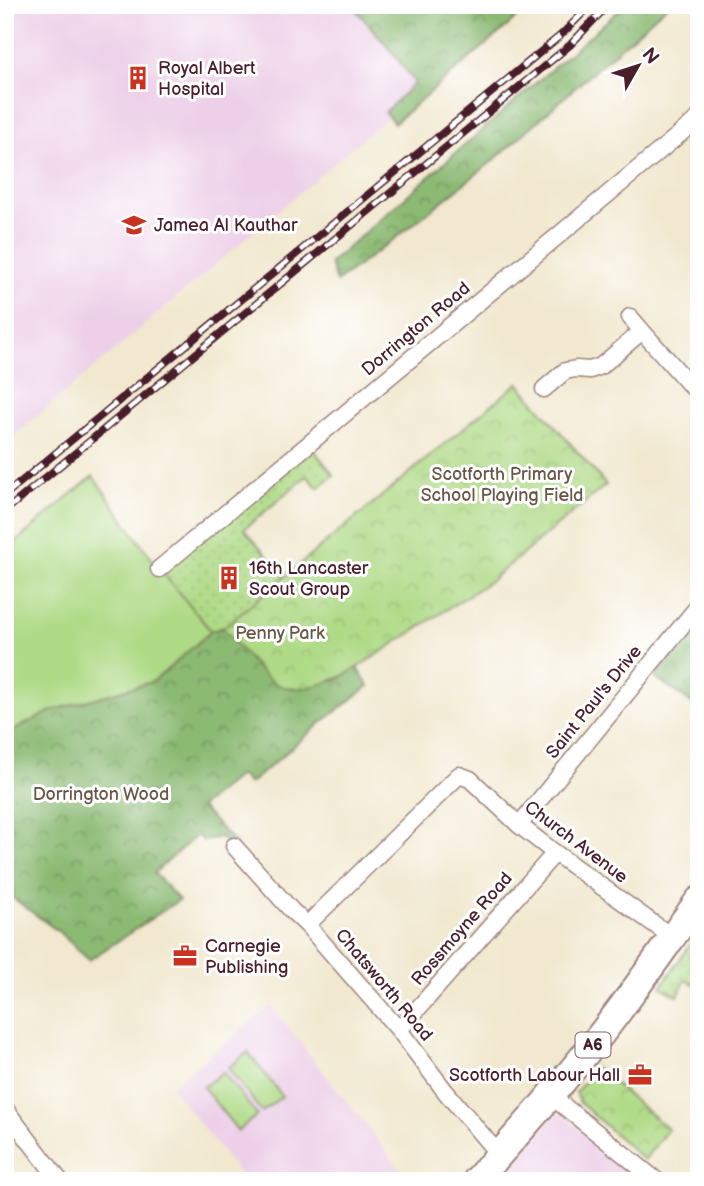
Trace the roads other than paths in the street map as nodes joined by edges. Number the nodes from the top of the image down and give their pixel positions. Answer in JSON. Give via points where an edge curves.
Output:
{"nodes":[{"id":1,"x":698,"y":120,"type":"edge"},
{"id":2,"x":629,"y":317,"type":"dead end"},
{"id":3,"x":642,"y":331,"type":"junction"},
{"id":4,"x":544,"y":389,"type":"dead end"},
{"id":5,"x":699,"y":393,"type":"edge"},
{"id":6,"x":159,"y":569,"type":"dead end"},
{"id":7,"x":699,"y":605,"type":"edge"},
{"id":8,"x":519,"y":825,"type":"junction"},
{"id":9,"x":234,"y":846,"type":"dead end"},
{"id":10,"x":555,"y":853,"type":"junction"},
{"id":11,"x":698,"y":904,"type":"edge"},
{"id":12,"x":306,"y":925,"type":"junction"},
{"id":13,"x":672,"y":937,"type":"junction"},
{"id":14,"x":399,"y":1030,"type":"junction"},
{"id":15,"x":550,"y":1095,"type":"junction"},
{"id":16,"x":5,"y":1109,"type":"edge"},
{"id":17,"x":499,"y":1155,"type":"junction"},
{"id":18,"x":60,"y":1181,"type":"edge"},
{"id":19,"x":476,"y":1181,"type":"edge"},
{"id":20,"x":657,"y":1181,"type":"edge"}],
"edges":[{"from":1,"to":6,"type":"street","name":"Dorrington Road"},
{"from":2,"to":3,"type":"street"},
{"from":3,"to":4,"type":"street","via":[[601,366],[565,371]]},
{"from":3,"to":5,"type":"street"},
{"from":7,"to":8,"type":"street","name":"Saint Paul's Drive"},
{"from":8,"to":10,"type":"street","name":"Church Avenue"},
{"from":8,"to":12,"type":"street","name":"Church Avenue","via":[[470,779],[459,775]]},
{"from":9,"to":12,"type":"street","name":"Chatsworth Road"},
{"from":10,"to":13,"type":"street","name":"Church Avenue"},
{"from":10,"to":14,"type":"street","name":"Rossmoyne Road"},
{"from":11,"to":13,"type":"main road","number":"A6"},
{"from":12,"to":14,"type":"street","name":"Chatsworth Road"},
{"from":13,"to":15,"type":"main road","number":"A6"},
{"from":14,"to":17,"type":"street","name":"Chatsworth Road"},
{"from":15,"to":17,"type":"main road","number":"A6"},
{"from":15,"to":20,"type":"street"},
{"from":16,"to":18,"type":"street"},
{"from":17,"to":19,"type":"main road","number":"A6"}]}
